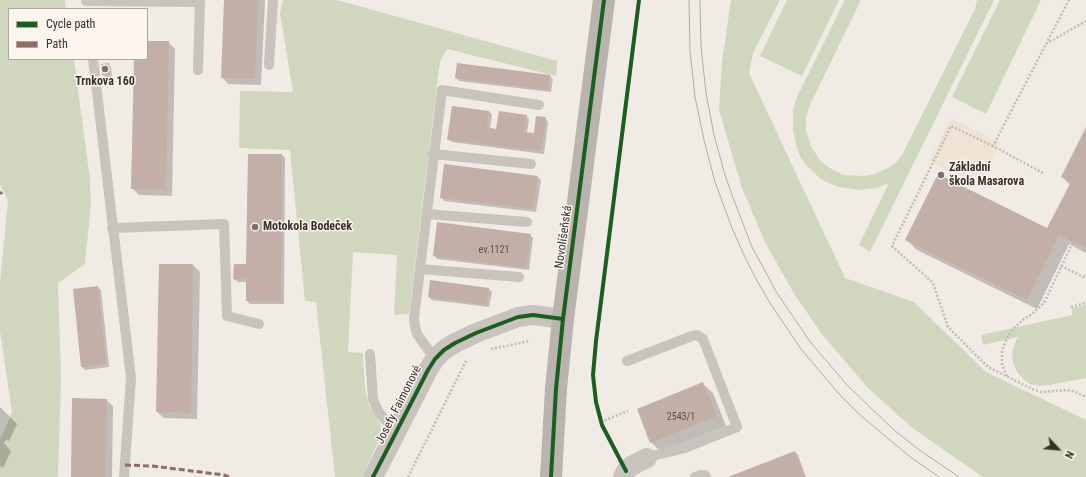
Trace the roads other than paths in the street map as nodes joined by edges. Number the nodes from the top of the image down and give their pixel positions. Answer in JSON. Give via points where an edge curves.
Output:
{"nodes":[{"id":1,"x":273,"y":0,"type":"edge"},
{"id":2,"x":604,"y":0,"type":"edge"},
{"id":3,"x":200,"y":1,"type":"edge"},
{"id":4,"x":87,"y":3,"type":"edge"},
{"id":5,"x":93,"y":60,"type":"edge"},
{"id":6,"x":270,"y":66,"type":"dead end"},
{"id":7,"x":198,"y":70,"type":"dead end"},
{"id":8,"x":539,"y":105,"type":"dead end"},
{"id":9,"x":433,"y":154,"type":"junction"},
{"id":10,"x":530,"y":164,"type":"dead end"},
{"id":11,"x":427,"y":214,"type":"junction"},
{"id":12,"x":527,"y":222,"type":"dead end"},
{"id":13,"x":112,"y":228,"type":"junction"},
{"id":14,"x":420,"y":269,"type":"junction"},
{"id":15,"x":519,"y":277,"type":"dead end"},
{"id":16,"x":563,"y":319,"type":"junction"},
{"id":17,"x":259,"y":324,"type":"dead end"},
{"id":18,"x":370,"y":354,"type":"dead end"},
{"id":19,"x":435,"y":358,"type":"junction"},
{"id":20,"x":627,"y":362,"type":"dead end"},
{"id":21,"x":398,"y":430,"type":"junction"},
{"id":22,"x":647,"y":458,"type":"joint"},
{"id":23,"x":124,"y":477,"type":"edge"},
{"id":24,"x":373,"y":477,"type":"edge"},
{"id":25,"x":551,"y":477,"type":"edge"},
{"id":26,"x":623,"y":477,"type":"edge"},
{"id":27,"x":695,"y":477,"type":"edge"},
{"id":28,"x":706,"y":477,"type":"edge"}],
"edges":[{"from":1,"to":6,"type":"lane"},
{"from":2,"to":16,"type":"street","name":"Novolíšeňská"},
{"from":3,"to":4,"type":"lane"},
{"from":3,"to":7,"type":"lane"},
{"from":5,"to":13,"type":"lane"},
{"from":8,"to":9,"type":"lane","via":[[442,90]]},
{"from":9,"to":10,"type":"lane"},
{"from":9,"to":11,"type":"lane"},
{"from":11,"to":12,"type":"lane"},
{"from":11,"to":14,"type":"lane"},
{"from":13,"to":17,"type":"lane","via":[[224,224],[227,316]]},
{"from":13,"to":23,"type":"lane","via":[[131,378]]},
{"from":14,"to":15,"type":"lane"},
{"from":14,"to":19,"type":"lane","via":[[415,327],[417,334]]},
{"from":16,"to":19,"type":"street","name":"Josefy Faimonové","via":[[533,315],[518,317],[455,343]]},
{"from":16,"to":25,"type":"street","name":"Novolíšeňská","via":[[555,396]]},
{"from":18,"to":21,"type":"lane","via":[[373,399],[386,421]]},
{"from":19,"to":21,"type":"street","name":"Josefy Faimonové"},
{"from":20,"to":22,"type":"lane","via":[[697,335],[703,339],[737,427],[682,449]]},
{"from":21,"to":24,"type":"street","name":"Josefy Faimonové"},
{"from":22,"to":26,"type":"street","via":[[632,466]]},
{"from":27,"to":28,"type":"lane"}]}
